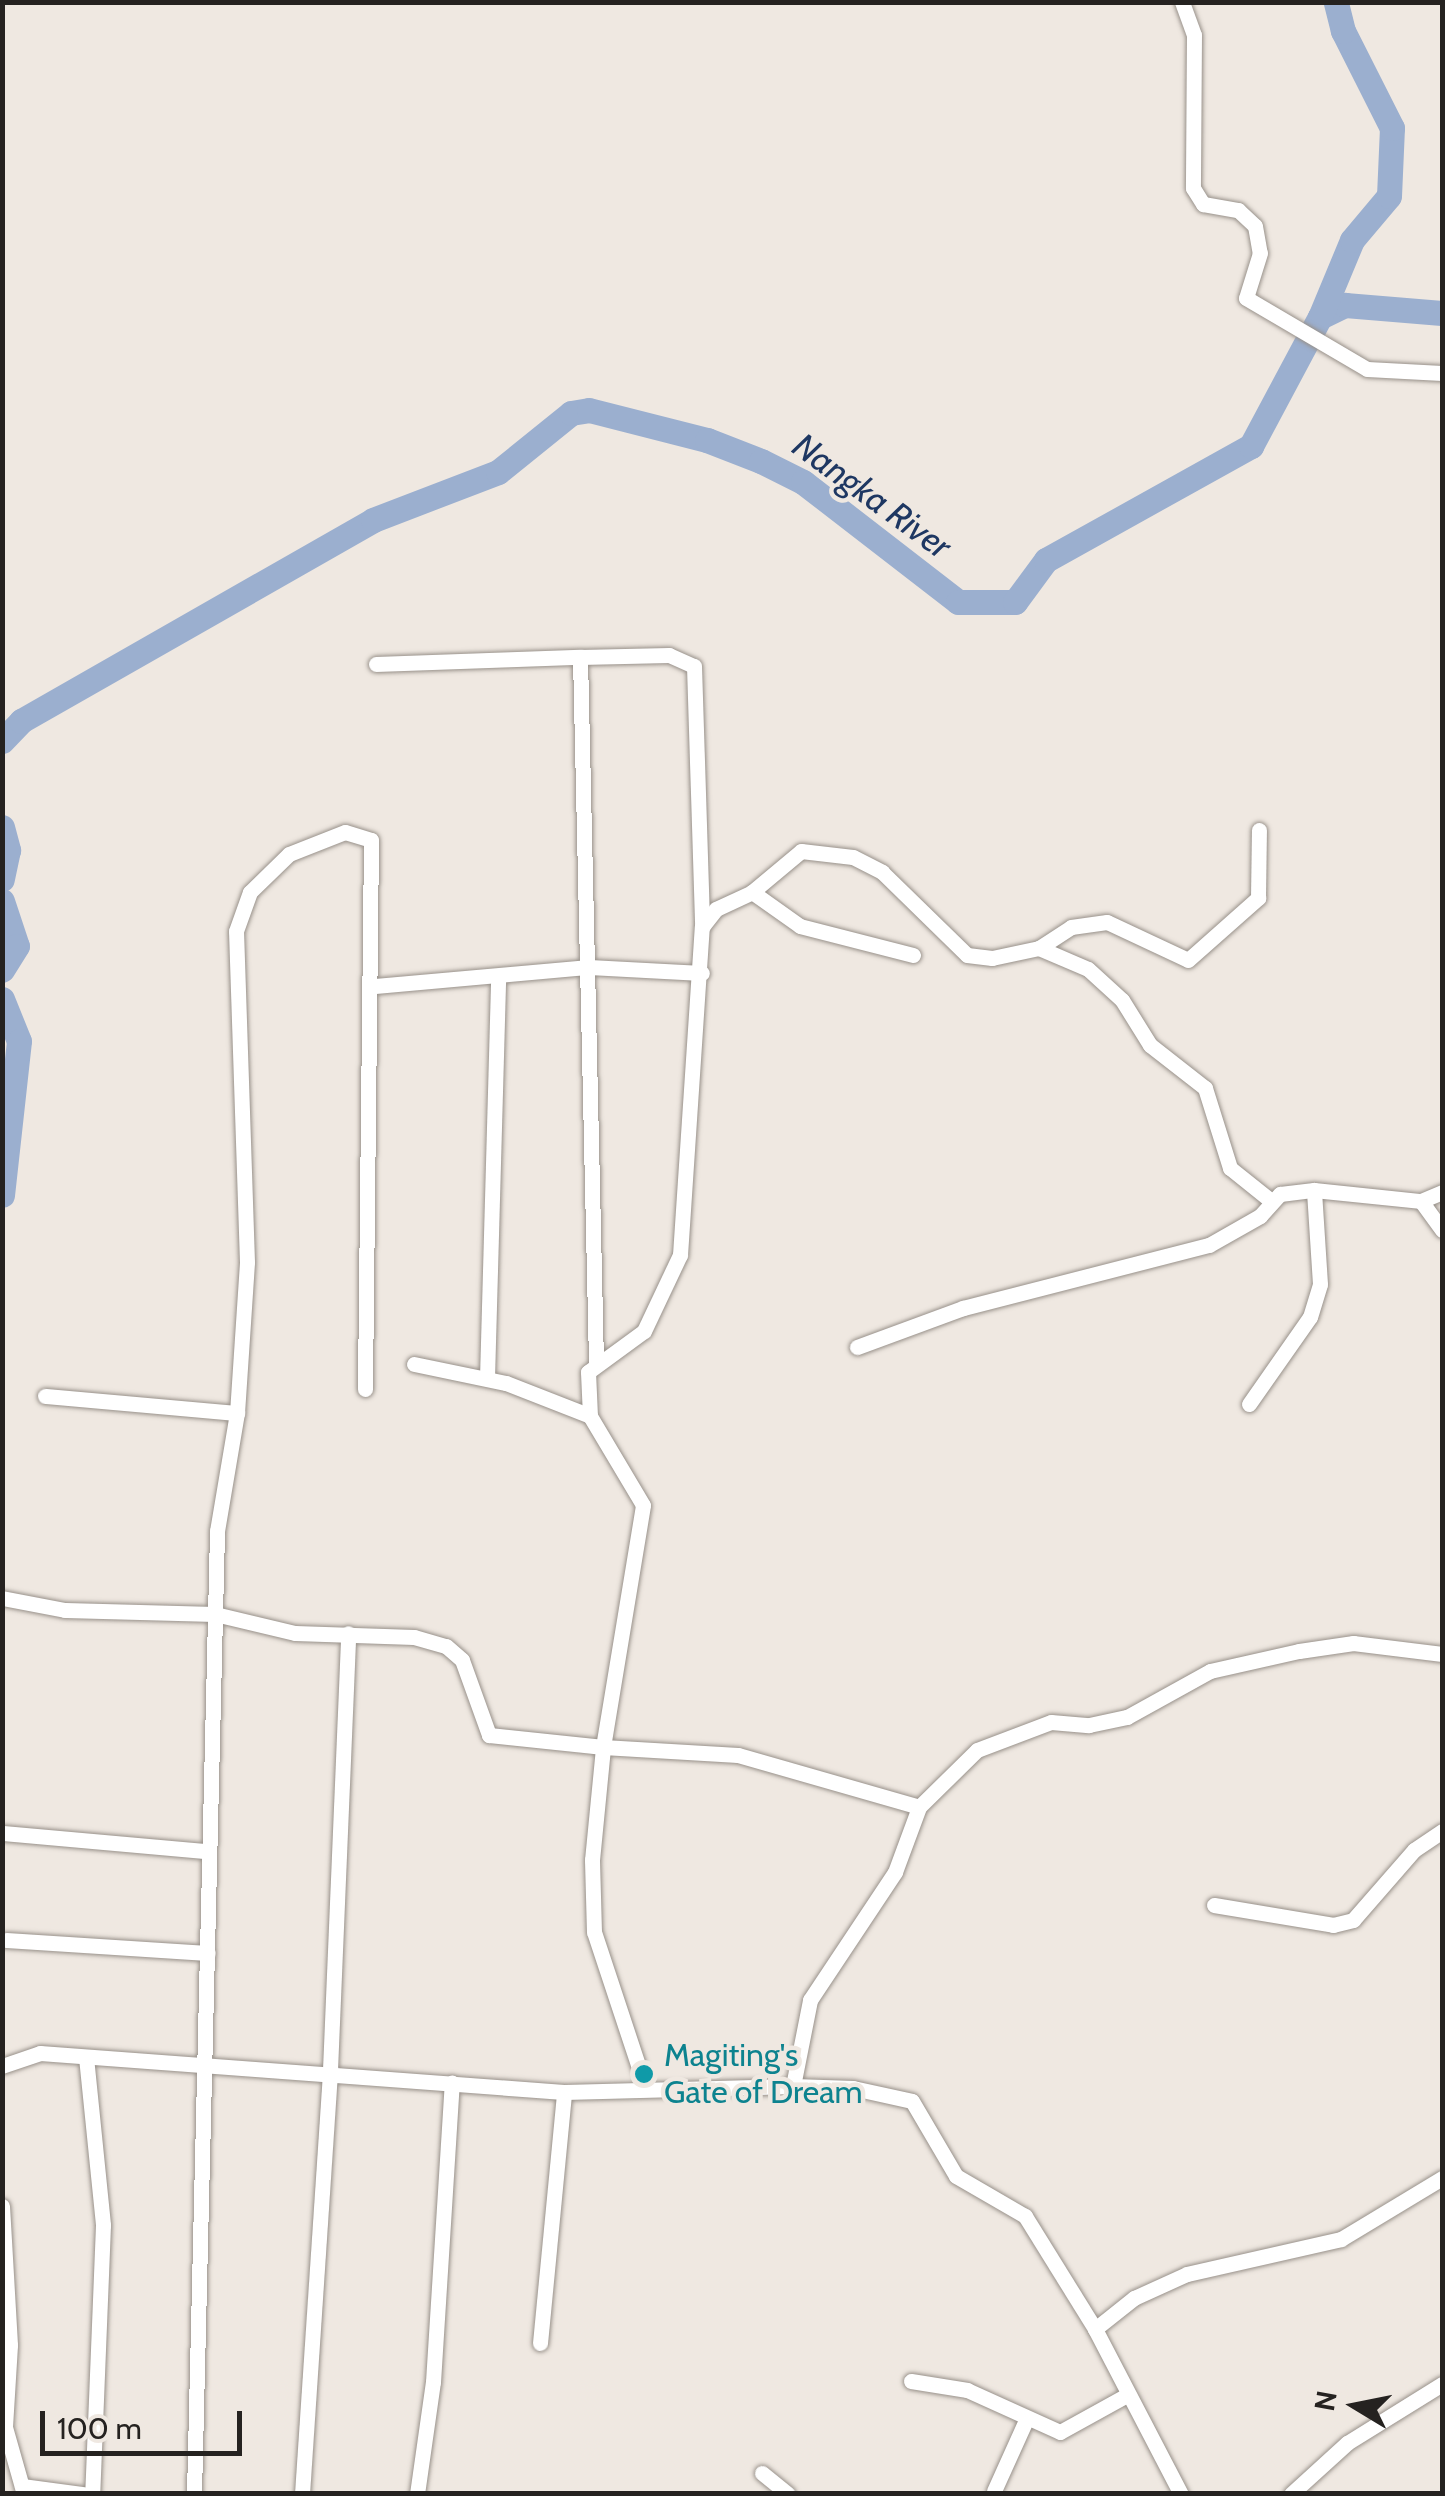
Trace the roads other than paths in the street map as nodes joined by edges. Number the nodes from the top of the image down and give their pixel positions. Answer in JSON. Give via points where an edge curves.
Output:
{"nodes":[{"id":1,"x":1182,"y":2,"type":"edge"},
{"id":2,"x":1442,"y":373,"type":"edge"},
{"id":3,"x":580,"y":658,"type":"junction"},
{"id":4,"x":376,"y":664,"type":"dead end"},
{"id":5,"x":1259,"y":830,"type":"dead end"},
{"id":6,"x":752,"y":892,"type":"junction"},
{"id":7,"x":702,"y":928,"type":"junction"},
{"id":8,"x":1039,"y":948,"type":"junction"},
{"id":9,"x":913,"y":955,"type":"dead end"},
{"id":10,"x":590,"y":967,"type":"junction"},
{"id":11,"x":702,"y":973,"type":"junction"},
{"id":12,"x":498,"y":976,"type":"junction"},
{"id":13,"x":374,"y":986,"type":"junction"},
{"id":14,"x":1314,"y":1190,"type":"junction"},
{"id":15,"x":1442,"y":1192,"type":"edge"},
{"id":16,"x":1270,"y":1200,"type":"junction"},
{"id":17,"x":1421,"y":1201,"type":"junction"},
{"id":18,"x":1442,"y":1230,"type":"edge"},
{"id":19,"x":857,"y":1347,"type":"dead end"},
{"id":20,"x":596,"y":1362,"type":"junction"},
{"id":21,"x":414,"y":1364,"type":"dead end"},
{"id":22,"x":487,"y":1378,"type":"junction"},
{"id":23,"x":364,"y":1389,"type":"dead end"},
{"id":24,"x":45,"y":1396,"type":"dead end"},
{"id":25,"x":1249,"y":1404,"type":"dead end"},
{"id":26,"x":237,"y":1413,"type":"junction"},
{"id":27,"x":590,"y":1416,"type":"junction"},
{"id":28,"x":2,"y":1598,"type":"edge"},
{"id":29,"x":214,"y":1614,"type":"junction"},
{"id":30,"x":348,"y":1632,"type":"junction"},
{"id":31,"x":1442,"y":1654,"type":"edge"},
{"id":32,"x":603,"y":1747,"type":"junction"},
{"id":33,"x":920,"y":1808,"type":"junction"},
{"id":34,"x":1442,"y":1831,"type":"edge"},
{"id":35,"x":2,"y":1833,"type":"edge"},
{"id":36,"x":205,"y":1851,"type":"junction"},
{"id":37,"x":1214,"y":1905,"type":"dead end"},
{"id":38,"x":6,"y":1940,"type":"dead end"},
{"id":39,"x":208,"y":1952,"type":"junction"},
{"id":40,"x":86,"y":2057,"type":"junction"},
{"id":41,"x":208,"y":2063,"type":"junction"},
{"id":42,"x":2,"y":2066,"type":"edge"},
{"id":43,"x":330,"y":2070,"type":"junction"},
{"id":44,"x":452,"y":2082,"type":"junction"},
{"id":45,"x":794,"y":2086,"type":"junction"},
{"id":46,"x":646,"y":2089,"type":"junction"},
{"id":47,"x":564,"y":2092,"type":"junction"},
{"id":48,"x":1442,"y":2178,"type":"edge"},
{"id":49,"x":2,"y":2206,"type":"edge"},
{"id":50,"x":1096,"y":2329,"type":"junction"},
{"id":51,"x":540,"y":2343,"type":"dead end"},
{"id":52,"x":911,"y":2382,"type":"dead end"},
{"id":53,"x":1442,"y":2384,"type":"edge"},
{"id":54,"x":1127,"y":2395,"type":"junction"},
{"id":55,"x":1026,"y":2420,"type":"junction"},
{"id":56,"x":762,"y":2473,"type":"dead end"},
{"id":57,"x":23,"y":2490,"type":"edge"},
{"id":58,"x":994,"y":2491,"type":"dead end"},
{"id":59,"x":83,"y":2494,"type":"edge"},
{"id":60,"x":92,"y":2494,"type":"edge"},
{"id":61,"x":194,"y":2494,"type":"edge"},
{"id":62,"x":302,"y":2494,"type":"edge"},
{"id":63,"x":417,"y":2494,"type":"edge"},
{"id":64,"x":788,"y":2494,"type":"edge"},
{"id":65,"x":1181,"y":2494,"type":"edge"},
{"id":66,"x":1291,"y":2494,"type":"edge"}],
"edges":[{"from":1,"to":2,"type":"street","via":[[1194,34],[1193,188],[1202,204],[1238,210],[1254,226],[1260,253],[1245,296],[1380,371]]},
{"from":3,"to":4,"type":"street"},
{"from":3,"to":7,"type":"street","via":[[669,655],[694,666]]},
{"from":3,"to":10,"type":"street"},
{"from":5,"to":8,"type":"street","via":[[1258,898],[1188,960],[1106,922],[1071,927]]},
{"from":6,"to":7,"type":"street","via":[[716,908]]},
{"from":6,"to":8,"type":"street","via":[[801,851],[853,858],[882,872],[968,955],[992,958]]},
{"from":6,"to":9,"type":"street","via":[[800,926]]},
{"from":7,"to":11,"type":"street"},
{"from":8,"to":16,"type":"street","via":[[1088,968],[1122,1000],[1150,1045],[1206,1088],[1230,1168]]},
{"from":10,"to":11,"type":"street"},
{"from":10,"to":12,"type":"street"},
{"from":10,"to":20,"type":"street"},
{"from":11,"to":20,"type":"street","via":[[680,1255],[644,1330]]},
{"from":12,"to":13,"type":"street"},
{"from":12,"to":22,"type":"street"},
{"from":13,"to":23,"type":"street"},
{"from":13,"to":26,"type":"street","via":[[372,840],[345,832],[289,854],[250,892],[236,932],[247,1262]]},
{"from":14,"to":16,"type":"street"},
{"from":14,"to":17,"type":"street"},
{"from":14,"to":25,"type":"street","via":[[1320,1284],[1310,1317]]},
{"from":15,"to":17,"type":"street"},
{"from":16,"to":19,"type":"street","via":[[1260,1216],[1209,1245],[963,1308]]},
{"from":17,"to":18,"type":"street"},
{"from":20,"to":27,"type":"street","via":[[588,1372]]},
{"from":21,"to":22,"type":"street"},
{"from":22,"to":27,"type":"street"},
{"from":24,"to":26,"type":"street"},
{"from":26,"to":29,"type":"street","via":[[218,1531]]},
{"from":27,"to":32,"type":"street","via":[[643,1505]]},
{"from":28,"to":29,"type":"street","via":[[65,1610]]},
{"from":29,"to":30,"type":"street","via":[[295,1633]]},
{"from":29,"to":36,"type":"street"},
{"from":30,"to":32,"type":"street","via":[[446,1646],[462,1660],[490,1735]]},
{"from":30,"to":43,"type":"street"},
{"from":31,"to":33,"type":"street","via":[[1353,1643],[1210,1671],[1128,1718],[1051,1722],[978,1750]]},
{"from":32,"to":33,"type":"street","via":[[738,1754]]},
{"from":32,"to":46,"type":"street","via":[[592,1860],[594,1932]]},
{"from":33,"to":45,"type":"street","via":[[895,1872],[810,2000]]},
{"from":34,"to":37,"type":"street","via":[[1414,1850],[1353,1920],[1333,1925]]},
{"from":35,"to":36,"type":"street"},
{"from":36,"to":39,"type":"street"},
{"from":38,"to":39,"type":"street"},
{"from":39,"to":41,"type":"street"},
{"from":40,"to":41,"type":"street"},
{"from":40,"to":42,"type":"street","via":[[40,2053]]},
{"from":40,"to":60,"type":"street","via":[[103,2225]]},
{"from":41,"to":43,"type":"street"},
{"from":41,"to":61,"type":"street"},
{"from":43,"to":44,"type":"street"},
{"from":43,"to":62,"type":"street"},
{"from":44,"to":47,"type":"street"},
{"from":44,"to":63,"type":"street","via":[[433,2382]]},
{"from":45,"to":46,"type":"street"},
{"from":45,"to":50,"type":"street","via":[[853,2088],[912,2101],[956,2176],[1025,2216]]},
{"from":46,"to":47,"type":"street"},
{"from":47,"to":51,"type":"street"},
{"from":48,"to":50,"type":"street","via":[[1341,2240],[1186,2274],[1134,2298]]},
{"from":49,"to":57,"type":"street","via":[[10,2344],[5,2427]]},
{"from":50,"to":54,"type":"street"},
{"from":52,"to":55,"type":"street","via":[[967,2390]]},
{"from":53,"to":66,"type":"street","via":[[1347,2443]]},
{"from":54,"to":55,"type":"street","via":[[1060,2432]]},
{"from":54,"to":65,"type":"street"},
{"from":55,"to":58,"type":"street"},
{"from":56,"to":64,"type":"street"},
{"from":57,"to":59,"type":"street"}]}
